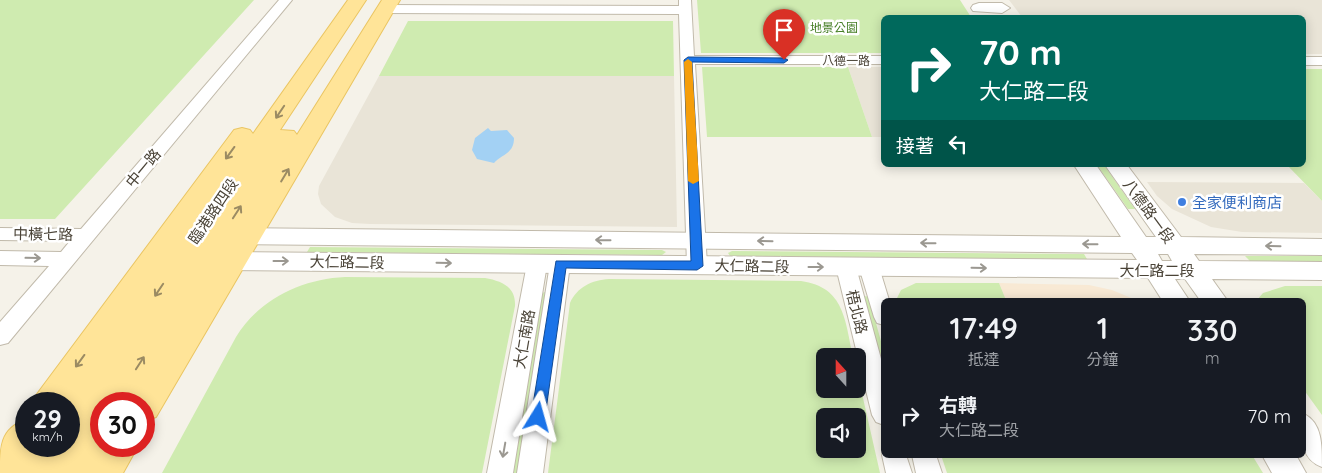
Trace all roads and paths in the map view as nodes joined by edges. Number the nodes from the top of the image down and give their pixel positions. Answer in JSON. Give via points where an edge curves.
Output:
{"nodes":[{"id":1,"x":286,"y":0,"type":"edge"},
{"id":2,"x":340,"y":0,"type":"edge"},
{"id":3,"x":357,"y":0,"type":"edge"},
{"id":4,"x":384,"y":3,"type":"edge"},
{"id":5,"x":685,"y":5,"type":"edge"},
{"id":6,"x":979,"y":9,"type":"edge"},
{"id":7,"x":1002,"y":9,"type":"edge"},
{"id":8,"x":688,"y":60,"type":"junction"},
{"id":9,"x":881,"y":60,"type":"edge"},
{"id":10,"x":1306,"y":61,"type":"edge"},
{"id":11,"x":1322,"y":61,"type":"edge"},
{"id":12,"x":1086,"y":167,"type":"edge"},
{"id":13,"x":1117,"y":167,"type":"edge"},
{"id":14,"x":0,"y":234,"type":"edge"},
{"id":15,"x":87,"y":235,"type":"junction"},
{"id":16,"x":696,"y":241,"type":"junction"},
{"id":17,"x":1322,"y":247,"type":"edge"},
{"id":18,"x":174,"y":248,"type":"junction"},
{"id":19,"x":227,"y":249,"type":"junction"},
{"id":20,"x":1147,"y":257,"type":"junction"},
{"id":21,"x":1183,"y":257,"type":"junction"},
{"id":22,"x":0,"y":258,"type":"edge"},
{"id":23,"x":66,"y":259,"type":"junction"},
{"id":24,"x":549,"y":264,"type":"junction"},
{"id":25,"x":697,"y":266,"type":"junction"},
{"id":26,"x":858,"y":267,"type":"junction"},
{"id":27,"x":1322,"y":271,"type":"edge"},
{"id":28,"x":1175,"y":298,"type":"edge"},
{"id":29,"x":1213,"y":298,"type":"edge"},
{"id":30,"x":881,"y":311,"type":"edge"},
{"id":31,"x":0,"y":337,"type":"edge"},
{"id":32,"x":59,"y":392,"type":"edge"},
{"id":33,"x":122,"y":392,"type":"edge"},
{"id":34,"x":152,"y":392,"type":"edge"},
{"id":35,"x":881,"y":397,"type":"edge"},
{"id":36,"x":80,"y":404,"type":"edge"},
{"id":37,"x":1306,"y":430,"type":"edge"},
{"id":38,"x":90,"y":440,"type":"edge"},
{"id":39,"x":15,"y":451,"type":"edge"},
{"id":40,"x":1322,"y":453,"type":"edge"},
{"id":41,"x":45,"y":457,"type":"edge"},
{"id":42,"x":113,"y":457,"type":"edge"},
{"id":43,"x":895,"y":458,"type":"edge"},
{"id":44,"x":925,"y":458,"type":"edge"},
{"id":45,"x":1280,"y":458,"type":"edge"},
{"id":46,"x":0,"y":472,"type":"edge"},
{"id":47,"x":34,"y":473,"type":"edge"},
{"id":48,"x":69,"y":473,"type":"edge"},
{"id":49,"x":104,"y":473,"type":"edge"},
{"id":50,"x":500,"y":473,"type":"edge"},
{"id":51,"x":530,"y":473,"type":"edge"},
{"id":52,"x":899,"y":473,"type":"edge"},
{"id":53,"x":929,"y":473,"type":"edge"},
{"id":54,"x":1290,"y":473,"type":"edge"}],
"edges":[{"from":1,"to":15,"type":"street","name":"中一路"},
{"from":2,"to":18,"type":"main road","name":"臨港路四段","one_way":true},
{"from":3,"to":18,"type":"main road","name":"臨港路四段","one_way":true},
{"from":4,"to":5,"type":"street"},
{"from":19,"to":4,"type":"main road","name":"臨港路四段","one_way":true},
{"from":5,"to":8,"type":"street"},
{"from":6,"to":7,"type":"street"},
{"from":8,"to":9,"type":"street","name":"八德一路"},
{"from":8,"to":16,"type":"street"},
{"from":10,"to":11,"type":"street"},
{"from":12,"to":20,"type":"street","name":"八德路一段"},
{"from":13,"to":21,"type":"street","name":"八德路一段"},
{"from":14,"to":15,"type":"street","name":"中橫七路"},
{"from":15,"to":23,"type":"street","name":"中一路"},
{"from":16,"to":19,"type":"street","name":"大仁路二段","one_way":true},
{"from":20,"to":16,"type":"street","name":"大仁路二段","one_way":true},
{"from":16,"to":25,"type":"street"},
{"from":17,"to":21,"type":"street","name":"大仁路二段","one_way":true},
{"from":18,"to":19,"type":"street","name":"大仁路二段"},
{"from":18,"to":32,"type":"main road","name":"臨港路四段","one_way":true},
{"from":18,"to":36,"type":"main road","name":"臨港路四段","one_way":true},
{"from":19,"to":24,"type":"street","name":"大仁路二段","one_way":true},
{"from":33,"to":19,"type":"main road","name":"臨港路四段","one_way":true},
{"from":19,"to":34,"type":"main road","name":"臨港路四段"},
{"from":20,"to":21,"type":"street","name":"大仁路二段"},
{"from":26,"to":20,"type":"street","name":"大仁路二段","one_way":true},
{"from":20,"to":28,"type":"street","name":"八德路一段"},
{"from":21,"to":27,"type":"street","name":"大仁路二段"},
{"from":21,"to":29,"type":"street","name":"八德路一段"},
{"from":22,"to":23,"type":"street","name":"中橫七路","one_way":true},
{"from":23,"to":31,"type":"street","name":"中一路"},
{"from":24,"to":25,"type":"street","name":"大仁路二段"},
{"from":24,"to":50,"type":"street","name":"大仁南路","one_way":true},
{"from":24,"to":51,"type":"street","name":"大仁南路"},
{"from":25,"to":26,"type":"street","name":"大仁路二段","one_way":true},
{"from":26,"to":30,"type":"street","name":"梧北路"},
{"from":26,"to":35,"type":"street","name":"梧北路"},
{"from":37,"to":40,"type":"street"},
{"from":38,"to":48,"type":"main road"},
{"from":39,"to":46,"type":"main road"},
{"from":41,"to":47,"type":"main road"},
{"from":42,"to":49,"type":"main road"},
{"from":43,"to":52,"type":"street"},
{"from":44,"to":53,"type":"street"},
{"from":45,"to":54,"type":"street"}]}
